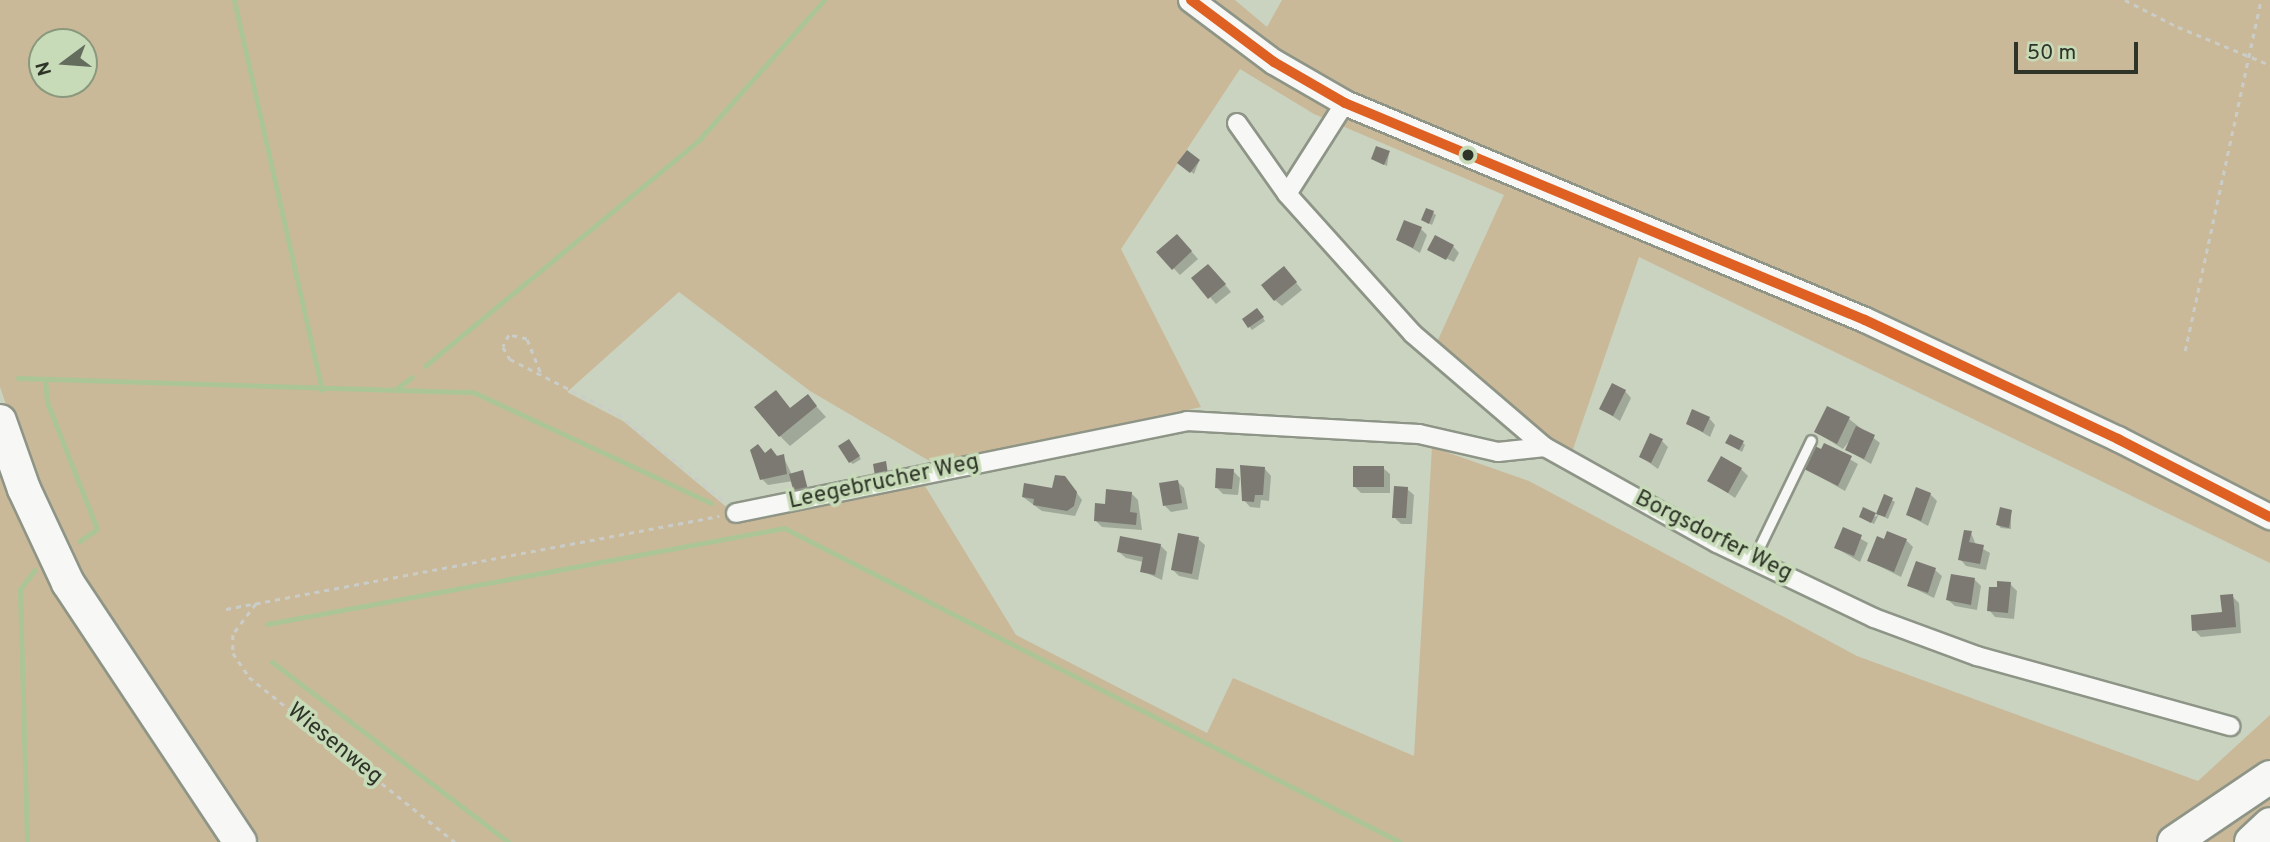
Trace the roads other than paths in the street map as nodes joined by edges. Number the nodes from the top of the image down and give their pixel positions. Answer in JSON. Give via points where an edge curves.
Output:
{"nodes":[{"id":1,"x":1191,"y":0,"type":"edge"},
{"id":2,"x":1345,"y":103,"type":"junction"},
{"id":3,"x":1237,"y":123,"type":"dead end"},
{"id":4,"x":1287,"y":194,"type":"junction"},
{"id":5,"x":0,"y":421,"type":"edge"},
{"id":6,"x":1811,"y":440,"type":"dead end"},
{"id":7,"x":1545,"y":447,"type":"junction"},
{"id":8,"x":736,"y":513,"type":"road end"},
{"id":9,"x":2270,"y":517,"type":"edge"},
{"id":10,"x":1753,"y":560,"type":"junction"},
{"id":11,"x":2230,"y":726,"type":"dead end"},
{"id":12,"x":2270,"y":777,"type":"edge"},
{"id":13,"x":2270,"y":784,"type":"edge"},
{"id":14,"x":2270,"y":824,"type":"edge"},
{"id":15,"x":240,"y":842,"type":"edge"},
{"id":16,"x":2174,"y":842,"type":"edge"},
{"id":17,"x":2207,"y":842,"type":"edge"},
{"id":18,"x":2251,"y":842,"type":"edge"}],
"edges":[{"from":1,"to":2,"type":"main road","via":[[1274,62]]},
{"from":2,"to":4,"type":"street"},
{"from":2,"to":9,"type":"main road","via":[[1866,320],[2119,439]]},
{"from":3,"to":4,"type":"street","name":"Borgsdorfer Weg"},
{"from":4,"to":7,"type":"street","name":"Borgsdorfer Weg","via":[[1413,334]]},
{"from":5,"to":15,"type":"highway","via":[[24,489],[68,583]]},
{"from":6,"to":10,"type":"lane"},
{"from":7,"to":8,"type":"street","name":"Leegebrucher Weg","via":[[1498,452],[1419,434],[1187,421]]},
{"from":7,"to":10,"type":"street","name":"Borgsdorfer Weg"},
{"from":10,"to":11,"type":"street","name":"Borgsdorfer Weg","via":[[1874,618],[1977,656]]},
{"from":12,"to":16,"type":"highway"},
{"from":13,"to":17,"type":"highway"},
{"from":14,"to":18,"type":"highway"}]}
